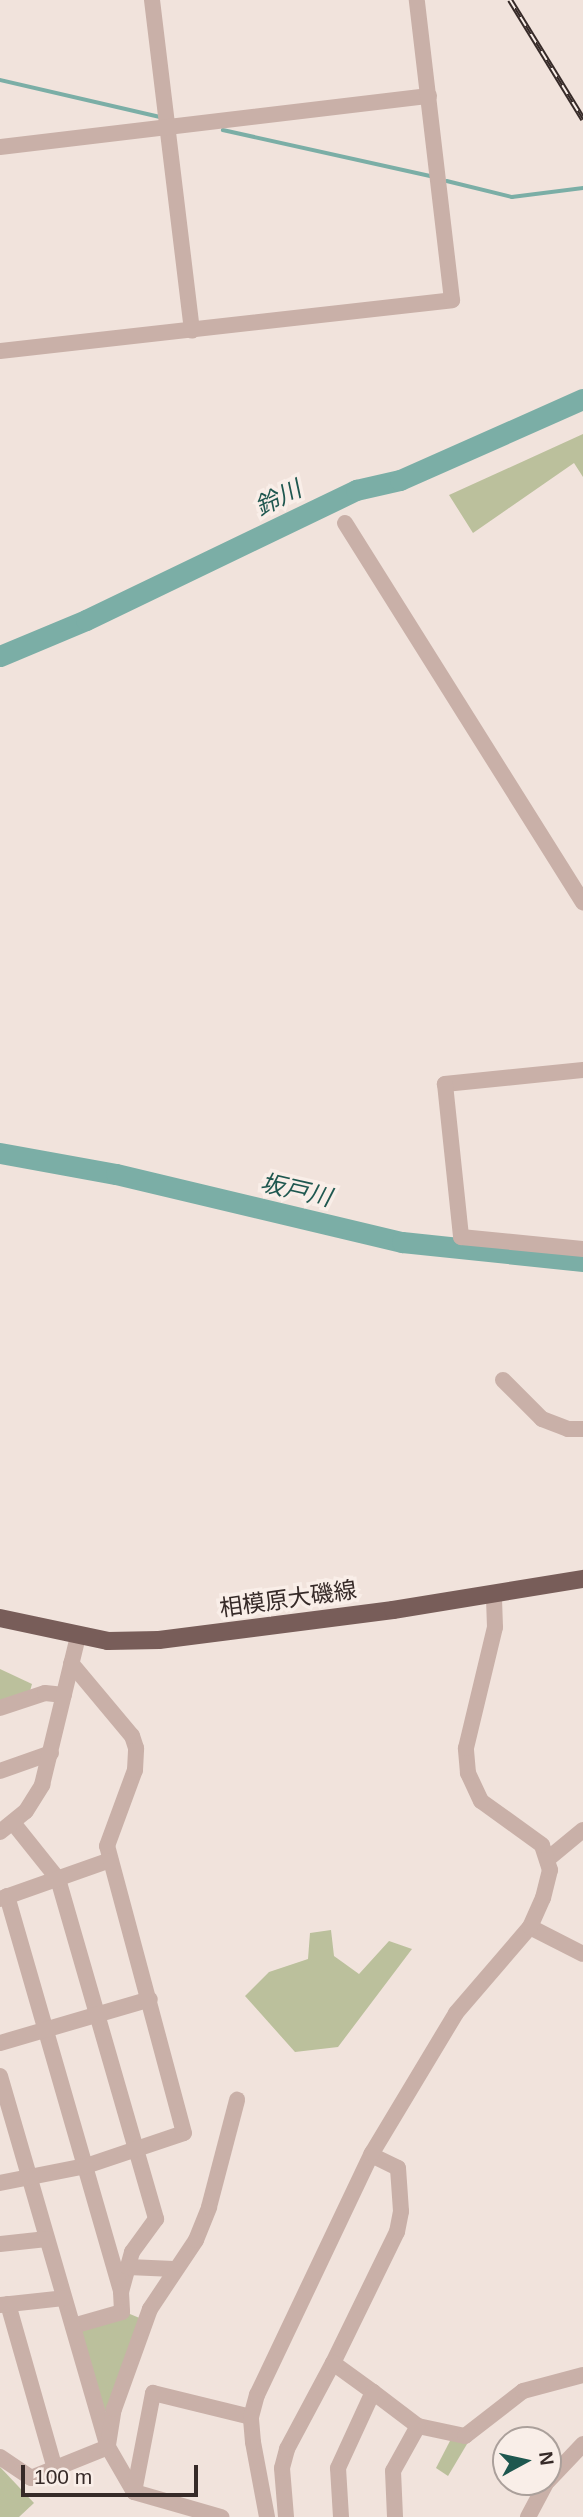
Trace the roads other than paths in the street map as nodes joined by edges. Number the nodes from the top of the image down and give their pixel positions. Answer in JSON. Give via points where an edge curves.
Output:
{"nodes":[{"id":1,"x":152,"y":0,"type":"edge"},
{"id":2,"x":417,"y":0,"type":"edge"},
{"id":3,"x":429,"y":96,"type":"junction"},
{"id":4,"x":167,"y":126,"type":"junction"},
{"id":5,"x":0,"y":147,"type":"edge"},
{"id":6,"x":192,"y":331,"type":"junction"},
{"id":7,"x":0,"y":351,"type":"edge"},
{"id":8,"x":345,"y":523,"type":"dead end"},
{"id":9,"x":583,"y":902,"type":"edge"},
{"id":10,"x":583,"y":1069,"type":"edge"},
{"id":11,"x":583,"y":1249,"type":"edge"},
{"id":12,"x":503,"y":1380,"type":"dead end"},
{"id":13,"x":583,"y":1429,"type":"edge"},
{"id":14,"x":583,"y":1579,"type":"edge"},
{"id":15,"x":494,"y":1594,"type":"junction"},
{"id":16,"x":0,"y":1618,"type":"edge"},
{"id":17,"x":78,"y":1636,"type":"junction"},
{"id":18,"x":71,"y":1662,"type":"junction"},
{"id":19,"x":64,"y":1695,"type":"junction"},
{"id":20,"x":0,"y":1708,"type":"edge"},
{"id":21,"x":51,"y":1753,"type":"junction"},
{"id":22,"x":0,"y":1771,"type":"edge"},
{"id":23,"x":7,"y":1828,"type":"edge"},
{"id":24,"x":583,"y":1830,"type":"edge"},
{"id":25,"x":549,"y":1858,"type":"junction"},
{"id":26,"x":110,"y":1860,"type":"junction"},
{"id":27,"x":58,"y":1879,"type":"junction"},
{"id":28,"x":3,"y":1898,"type":"edge"},
{"id":29,"x":530,"y":1927,"type":"junction"},
{"id":30,"x":583,"y":1954,"type":"edge"},
{"id":31,"x":150,"y":1999,"type":"junction"},
{"id":32,"x":97,"y":2015,"type":"junction"},
{"id":33,"x":46,"y":2030,"type":"junction"},
{"id":34,"x":0,"y":2043,"type":"edge"},
{"id":35,"x":0,"y":2076,"type":"edge"},
{"id":36,"x":237,"y":2100,"type":"dead end"},
{"id":37,"x":137,"y":2151,"type":"junction"},
{"id":38,"x":371,"y":2155,"type":"junction"},
{"id":39,"x":86,"y":2166,"type":"junction"},
{"id":40,"x":30,"y":2179,"type":"junction"},
{"id":41,"x":0,"y":2183,"type":"edge"},
{"id":42,"x":47,"y":2239,"type":"junction"},
{"id":43,"x":0,"y":2244,"type":"edge"},
{"id":44,"x":128,"y":2267,"type":"junction"},
{"id":45,"x":174,"y":2269,"type":"junction"},
{"id":46,"x":121,"y":2292,"type":"junction"},
{"id":47,"x":64,"y":2298,"type":"junction"},
{"id":48,"x":4,"y":2304,"type":"edge"},
{"id":49,"x":73,"y":2326,"type":"junction"},
{"id":50,"x":333,"y":2363,"type":"junction"},
{"id":51,"x":583,"y":2375,"type":"edge"},
{"id":52,"x":373,"y":2392,"type":"junction"},
{"id":53,"x":251,"y":2417,"type":"junction"},
{"id":54,"x":418,"y":2426,"type":"junction"},
{"id":55,"x":583,"y":2444,"type":"edge"},
{"id":56,"x":108,"y":2447,"type":"junction"},
{"id":57,"x":0,"y":2457,"type":"edge"},
{"id":58,"x":54,"y":2466,"type":"junction"},
{"id":59,"x":562,"y":2466,"type":"edge"},
{"id":60,"x":134,"y":2492,"type":"junction"},
{"id":61,"x":539,"y":2496,"type":"edge"},
{"id":62,"x":221,"y":2517,"type":"edge"},
{"id":63,"x":267,"y":2517,"type":"edge"},
{"id":64,"x":286,"y":2517,"type":"edge"},
{"id":65,"x":341,"y":2517,"type":"edge"},
{"id":66,"x":395,"y":2517,"type":"edge"},
{"id":67,"x":528,"y":2517,"type":"edge"}],
"edges":[{"from":1,"to":4,"type":"street"},
{"from":2,"to":3,"type":"street"},
{"from":3,"to":4,"type":"street"},
{"from":3,"to":6,"type":"street","via":[[452,300]]},
{"from":4,"to":5,"type":"street"},
{"from":4,"to":6,"type":"street"},
{"from":6,"to":7,"type":"street"},
{"from":8,"to":9,"type":"street"},
{"from":10,"to":11,"type":"street","via":[[445,1084],[461,1237]]},
{"from":12,"to":13,"type":"street","via":[[542,1419],[568,1429]]},
{"from":14,"to":15,"type":"main road","name":"相模原大磯線"},
{"from":15,"to":17,"type":"main road","name":"相模原大磯線","via":[[159,1640],[122,1642]]},
{"from":15,"to":25,"type":"street","via":[[495,1627],[471,1721],[468,1773],[481,1801],[534,1837]]},
{"from":16,"to":17,"type":"main road","name":"相模原大磯線"},
{"from":17,"to":18,"type":"street"},
{"from":18,"to":19,"type":"street"},
{"from":18,"to":26,"type":"street","via":[[132,1736],[136,1748],[135,1770],[107,1846]]},
{"from":19,"to":20,"type":"street","via":[[38,1695]]},
{"from":19,"to":21,"type":"street"},
{"from":21,"to":22,"type":"street"},
{"from":21,"to":23,"type":"street","via":[[42,1785]]},
{"from":23,"to":27,"type":"street"},
{"from":24,"to":25,"type":"street"},
{"from":25,"to":29,"type":"street","via":[[543,1898]]},
{"from":26,"to":27,"type":"street"},
{"from":26,"to":31,"type":"street"},
{"from":27,"to":28,"type":"street"},
{"from":27,"to":32,"type":"street"},
{"from":28,"to":33,"type":"street"},
{"from":29,"to":30,"type":"street"},
{"from":29,"to":38,"type":"street","via":[[456,2013]]},
{"from":31,"to":32,"type":"street"},
{"from":31,"to":37,"type":"street","via":[[184,2133]]},
{"from":32,"to":33,"type":"street"},
{"from":32,"to":37,"type":"street"},
{"from":33,"to":34,"type":"street"},
{"from":33,"to":39,"type":"street"},
{"from":35,"to":40,"type":"street"},
{"from":36,"to":45,"type":"street","via":[[209,2207],[196,2240]]},
{"from":37,"to":39,"type":"street"},
{"from":37,"to":44,"type":"street","via":[[156,2219],[132,2252]]},
{"from":38,"to":50,"type":"street","via":[[398,2168],[401,2211],[397,2232]]},
{"from":38,"to":53,"type":"street","via":[[273,2360]]},
{"from":39,"to":40,"type":"street"},
{"from":39,"to":46,"type":"street"},
{"from":40,"to":41,"type":"street"},
{"from":40,"to":42,"type":"street"},
{"from":42,"to":43,"type":"street"},
{"from":42,"to":47,"type":"street"},
{"from":44,"to":45,"type":"street"},
{"from":44,"to":46,"type":"street"},
{"from":45,"to":56,"type":"street","via":[[150,2309],[114,2409]]},
{"from":46,"to":49,"type":"street","via":[[122,2312]]},
{"from":47,"to":48,"type":"street"},
{"from":47,"to":49,"type":"street"},
{"from":48,"to":58,"type":"street"},
{"from":49,"to":56,"type":"street"},
{"from":50,"to":52,"type":"street"},
{"from":50,"to":64,"type":"street","via":[[287,2449],[282,2468]]},
{"from":51,"to":54,"type":"street","via":[[523,2391],[465,2436]]},
{"from":52,"to":54,"type":"street"},
{"from":52,"to":65,"type":"street","via":[[338,2468]]},
{"from":53,"to":60,"type":"street","via":[[153,2393]]},
{"from":53,"to":63,"type":"street"},
{"from":54,"to":66,"type":"street","via":[[393,2471]]},
{"from":55,"to":59,"type":"street"},
{"from":56,"to":58,"type":"street"},
{"from":56,"to":60,"type":"street"},
{"from":57,"to":58,"type":"street","via":[[31,2479]]},
{"from":60,"to":62,"type":"street"},
{"from":61,"to":67,"type":"street"}]}
